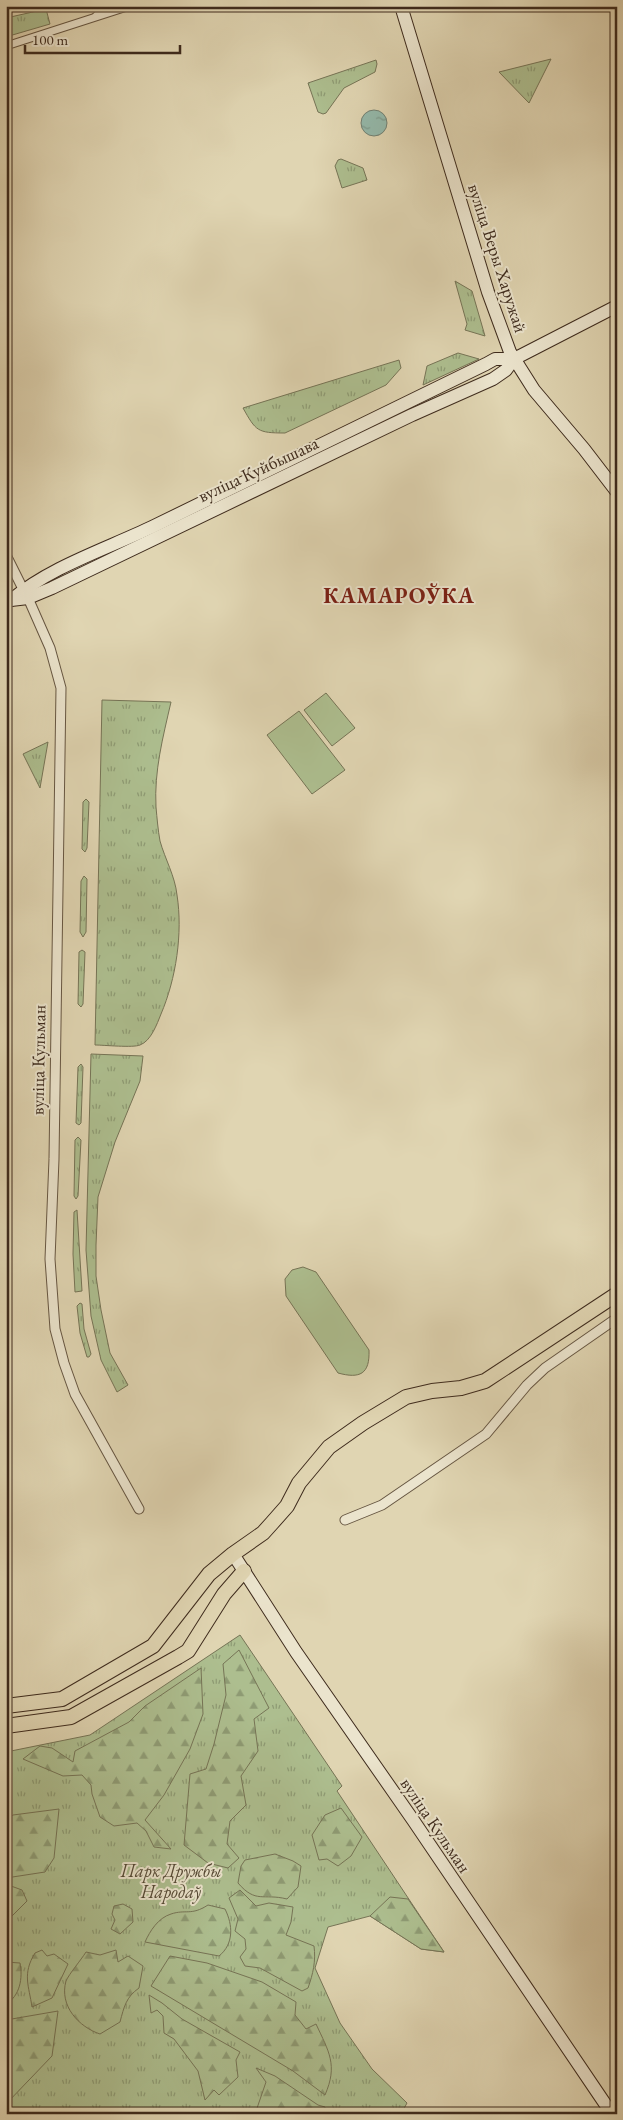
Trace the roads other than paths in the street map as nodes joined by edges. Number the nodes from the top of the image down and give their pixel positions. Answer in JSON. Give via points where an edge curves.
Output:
{"nodes":[{"id":1,"x":107,"y":6,"type":"edge"},
{"id":2,"x":130,"y":6,"type":"edge"},
{"id":3,"x":401,"y":6,"type":"edge"},
{"id":4,"x":92,"y":18,"type":"junction"},
{"id":5,"x":6,"y":46,"type":"edge"},
{"id":6,"x":617,"y":306,"type":"edge"},
{"id":7,"x":514,"y":359,"type":"junction"},
{"id":8,"x":617,"y":492,"type":"edge"},
{"id":9,"x":6,"y":555,"type":"edge"},
{"id":10,"x":26,"y":594,"type":"junction"},
{"id":11,"x":9,"y":601,"type":"edge"},
{"id":12,"x":617,"y":1294,"type":"edge"},
{"id":13,"x":617,"y":1318,"type":"edge"},
{"id":14,"x":139,"y":1510,"type":"dead end"},
{"id":15,"x":345,"y":1520,"type":"dead end"},
{"id":16,"x":233,"y":1554,"type":"junction"},
{"id":17,"x":244,"y":1571,"type":"junction"},
{"id":18,"x":6,"y":1706,"type":"edge"},
{"id":19,"x":6,"y":1726,"type":"edge"},
{"id":20,"x":612,"y":2114,"type":"edge"}],
"edges":[{"from":1,"to":4,"type":"street"},
{"from":2,"to":4,"type":"street"},
{"from":3,"to":7,"type":"main road","name":"вуліца Веры Харужай","via":[[488,292]]},
{"from":4,"to":5,"type":"street"},
{"from":6,"to":7,"type":"main road","name":"вуліца Куйбышава"},
{"from":7,"to":8,"type":"main road","name":"вуліца Веры Харужай","via":[[534,390]]},
{"from":7,"to":10,"type":"main road","name":"вуліца Куйбышава","via":[[495,359],[46,576]]},
{"from":9,"to":10,"type":"street","name":"вуліца Кульман"},
{"from":10,"to":11,"type":"main road","name":"вуліца Куйбышава"},
{"from":10,"to":14,"type":"street","name":"вуліца Кульман","via":[[50,648],[61,688],[50,1259],[55,1329],[75,1394]]},
{"from":12,"to":16,"type":"main road","via":[[485,1381],[406,1397],[362,1424],[329,1447],[272,1523]]},
{"from":13,"to":15,"type":"street","via":[[545,1368],[486,1434],[382,1505]]},
{"from":16,"to":17,"type":"main road","name":"вуліца Кульман"},
{"from":16,"to":18,"type":"main road","via":[[210,1574],[153,1646],[62,1699]]},
{"from":17,"to":19,"type":"main road","via":[[224,1594],[188,1651],[71,1717]]},
{"from":17,"to":20,"type":"main road","name":"вуліца Кульман"}]}
